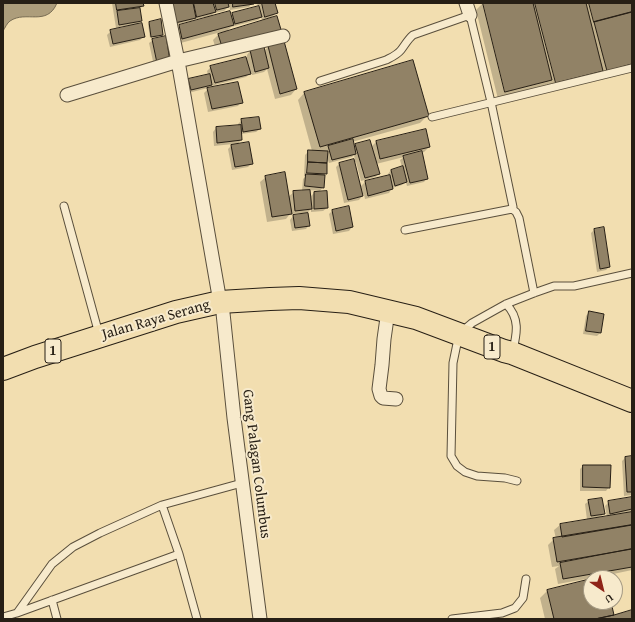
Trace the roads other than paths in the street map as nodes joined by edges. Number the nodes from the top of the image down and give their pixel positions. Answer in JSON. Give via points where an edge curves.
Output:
{"nodes":[{"id":1,"x":166,"y":3,"type":"edge"},
{"id":2,"x":468,"y":9,"type":"edge"},
{"id":3,"x":283,"y":36,"type":"dead end"},
{"id":4,"x":178,"y":61,"type":"junction"},
{"id":5,"x":632,"y":68,"type":"edge"},
{"id":6,"x":320,"y":81,"type":"dead end"},
{"id":7,"x":67,"y":95,"type":"dead end"},
{"id":8,"x":491,"y":102,"type":"junction"},
{"id":9,"x":432,"y":117,"type":"dead end"},
{"id":10,"x":64,"y":206,"type":"dead end"},
{"id":11,"x":512,"y":209,"type":"junction"},
{"id":12,"x":405,"y":230,"type":"dead end"},
{"id":13,"x":632,"y":272,"type":"edge"},
{"id":14,"x":534,"y":293,"type":"junction"},
{"id":15,"x":506,"y":304,"type":"junction"},
{"id":16,"x":222,"y":307,"type":"junction"},
{"id":17,"x":388,"y":311,"type":"junction"},
{"id":18,"x":459,"y":334,"type":"junction"},
{"id":19,"x":101,"y":336,"type":"junction"},
{"id":20,"x":512,"y":353,"type":"junction"},
{"id":21,"x":3,"y":369,"type":"edge"},
{"id":22,"x":396,"y":399,"type":"dead end"},
{"id":23,"x":632,"y":401,"type":"edge"},
{"id":24,"x":516,"y":481,"type":"dead end"},
{"id":25,"x":242,"y":483,"type":"junction"},
{"id":26,"x":162,"y":505,"type":"junction"},
{"id":27,"x":179,"y":554,"type":"junction"},
{"id":28,"x":526,"y":579,"type":"dead end"},
{"id":29,"x":52,"y":600,"type":"junction"},
{"id":30,"x":17,"y":613,"type":"junction"},
{"id":31,"x":3,"y":617,"type":"edge"},
{"id":32,"x":57,"y":619,"type":"edge"},
{"id":33,"x":197,"y":619,"type":"edge"},
{"id":34,"x":260,"y":619,"type":"edge"},
{"id":35,"x":452,"y":619,"type":"edge"}],
"edges":[{"from":1,"to":4,"type":"street","name":"Gang Palagan Columbus"},
{"from":2,"to":6,"type":"lane","via":[[413,35],[401,50],[386,60]]},
{"from":2,"to":8,"type":"lane"},
{"from":3,"to":4,"type":"street"},
{"from":4,"to":7,"type":"street"},
{"from":4,"to":16,"type":"street","name":"Gang Palagan Columbus"},
{"from":5,"to":8,"type":"lane"},
{"from":8,"to":9,"type":"lane"},
{"from":8,"to":11,"type":"lane"},
{"from":10,"to":19,"type":"lane"},
{"from":11,"to":12,"type":"lane"},
{"from":11,"to":14,"type":"lane","via":[[519,218]]},
{"from":13,"to":14,"type":"lane","via":[[574,286],[554,286]]},
{"from":14,"to":15,"type":"lane"},
{"from":15,"to":18,"type":"lane","via":[[472,323]]},
{"from":15,"to":20,"type":"lane","via":[[511,309],[517,326]]},
{"from":16,"to":17,"type":"highway","name":"Jalan Raya Serang","number":"1","via":[[349,302]]},
{"from":16,"to":19,"type":"highway","name":"Jalan Raya Serang","via":[[168,324]]},
{"from":16,"to":25,"type":"street","name":"Gang Palagan Columbus"},
{"from":17,"to":18,"type":"highway","number":"1"},
{"from":17,"to":22,"type":"street","via":[[379,389],[384,398]]},
{"from":18,"to":20,"type":"highway","number":"1"},
{"from":18,"to":24,"type":"lane","via":[[453,363],[451,456],[456,466],[465,472]]},
{"from":19,"to":21,"type":"highway","name":"Jalan Raya Serang","number":"1"},
{"from":20,"to":23,"type":"highway","number":"1"},
{"from":25,"to":26,"type":"lane"},
{"from":25,"to":34,"type":"street","name":"Gang Palagan Columbus"},
{"from":26,"to":27,"type":"lane"},
{"from":26,"to":30,"type":"lane","via":[[73,547],[52,564]]},
{"from":27,"to":29,"type":"lane"},
{"from":27,"to":33,"type":"lane"},
{"from":28,"to":35,"type":"lane","via":[[523,598],[515,608],[502,613]]},
{"from":29,"to":30,"type":"lane"},
{"from":29,"to":32,"type":"lane"},
{"from":30,"to":31,"type":"lane"}]}
